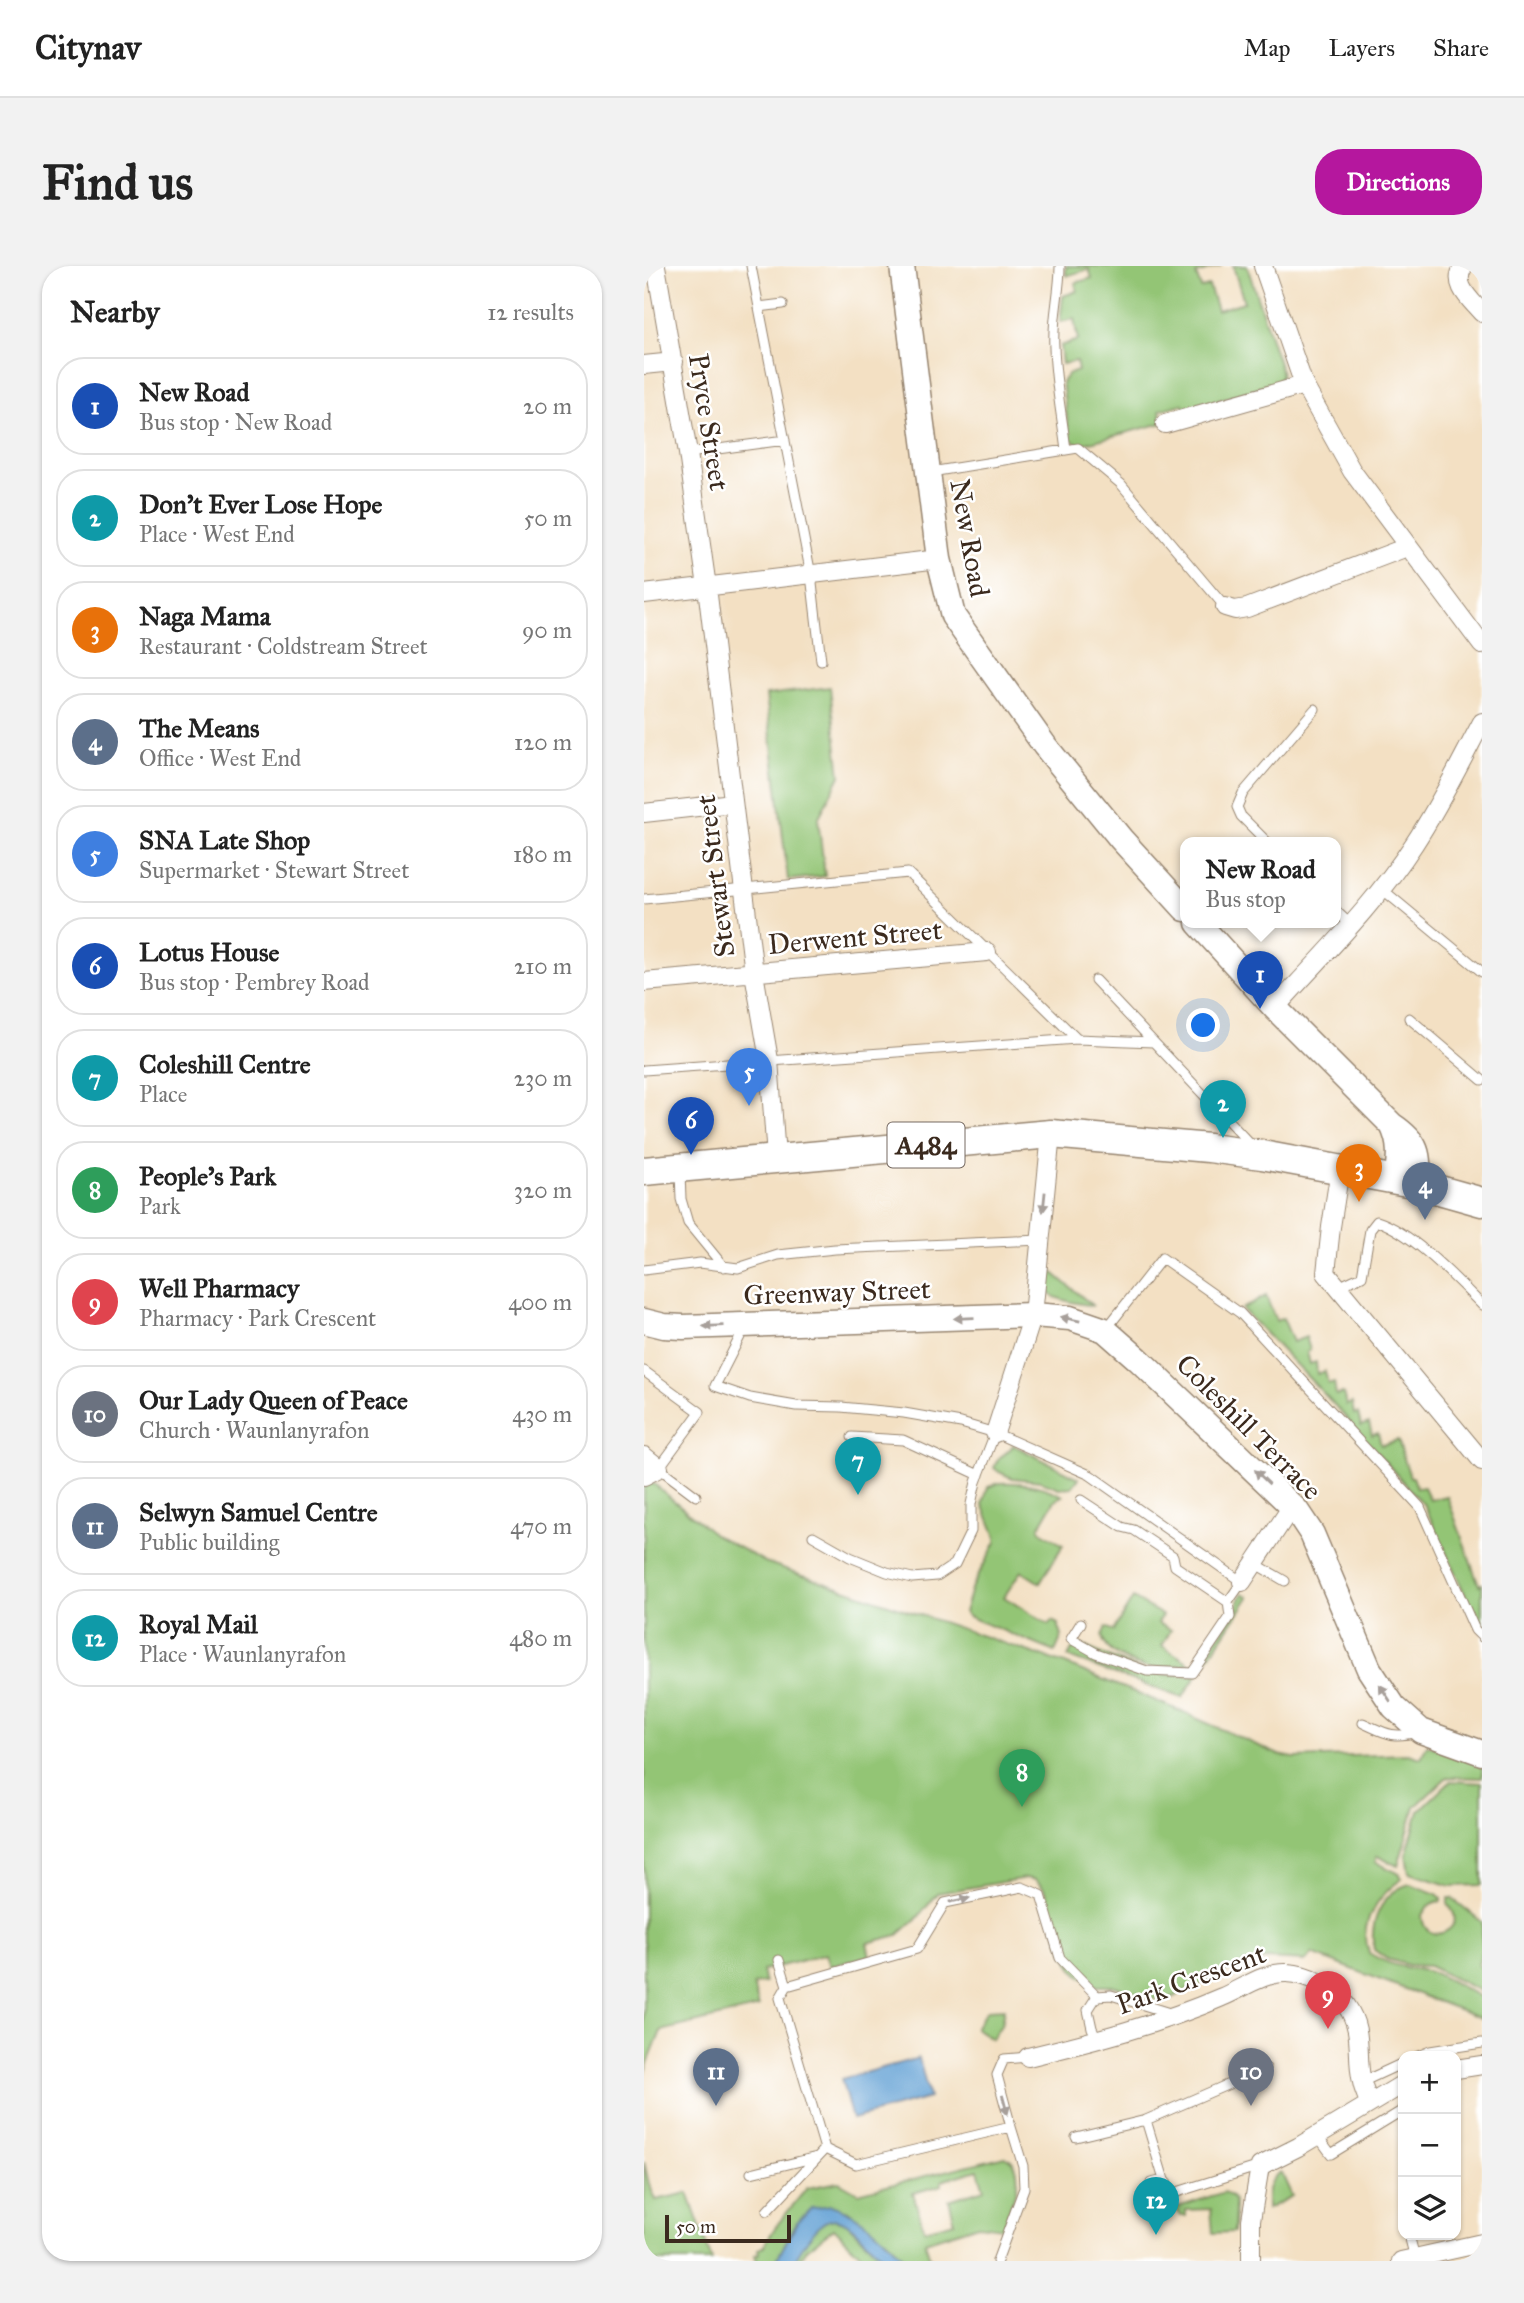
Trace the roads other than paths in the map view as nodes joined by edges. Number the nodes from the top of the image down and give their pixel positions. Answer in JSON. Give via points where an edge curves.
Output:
{"nodes":[{"id":1,"x":656,"y":266,"type":"edge"},
{"id":2,"x":751,"y":266,"type":"edge"},
{"id":3,"x":1060,"y":266,"type":"edge"},
{"id":4,"x":1263,"y":266,"type":"edge"},
{"id":5,"x":1464,"y":266,"type":"edge"},
{"id":6,"x":898,"y":271,"type":"edge"},
{"id":7,"x":783,"y":304,"type":"dead end"},
{"id":8,"x":760,"y":307,"type":"junction"},
{"id":9,"x":1482,"y":313,"type":"edge"},
{"id":10,"x":674,"y":362,"type":"junction"},
{"id":11,"x":644,"y":365,"type":"edge"},
{"id":12,"x":1304,"y":385,"type":"junction"},
{"id":13,"x":1165,"y":424,"type":"dead end"},
{"id":14,"x":785,"y":440,"type":"junction"},
{"id":15,"x":1066,"y":450,"type":"junction"},
{"id":16,"x":688,"y":453,"type":"junction"},
{"id":17,"x":928,"y":473,"type":"junction"},
{"id":18,"x":1407,"y":547,"type":"junction"},
{"id":19,"x":939,"y":559,"type":"junction"},
{"id":20,"x":811,"y":575,"type":"junction"},
{"id":21,"x":707,"y":587,"type":"junction"},
{"id":22,"x":644,"y":594,"type":"edge"},
{"id":23,"x":1225,"y":607,"type":"joint"},
{"id":24,"x":1482,"y":645,"type":"edge"},
{"id":25,"x":821,"y":661,"type":"dead end"},
{"id":26,"x":1314,"y":709,"type":"dead end"},
{"id":27,"x":1482,"y":722,"type":"edge"},
{"id":28,"x":733,"y":803,"type":"junction"},
{"id":29,"x":644,"y":813,"type":"edge"},
{"id":30,"x":1262,"y":837,"type":"edge"},
{"id":31,"x":744,"y":889,"type":"junction"},
{"id":32,"x":1382,"y":889,"type":"junction"},
{"id":33,"x":644,"y":899,"type":"edge"},
{"id":34,"x":1180,"y":904,"type":"edge"},
{"id":35,"x":1341,"y":916,"type":"edge"},
{"id":36,"x":1351,"y":925,"type":"junction"},
{"id":37,"x":1203,"y":928,"type":"edge"},
{"id":38,"x":987,"y":952,"type":"junction"},
{"id":39,"x":1482,"y":972,"type":"edge"},
{"id":40,"x":754,"y":973,"type":"junction"},
{"id":41,"x":1095,"y":980,"type":"dead end"},
{"id":42,"x":644,"y":982,"type":"edge"},
{"id":43,"x":1275,"y":1008,"type":"junction"},
{"id":44,"x":1409,"y":1017,"type":"dead end"},
{"id":45,"x":1077,"y":1039,"type":"junction"},
{"id":46,"x":1153,"y":1042,"type":"junction"},
{"id":47,"x":769,"y":1060,"type":"junction"},
{"id":48,"x":644,"y":1070,"type":"edge"},
{"id":49,"x":1482,"y":1080,"type":"edge"},
{"id":50,"x":1051,"y":1134,"type":"junction"},
{"id":51,"x":1262,"y":1156,"type":"junction"},
{"id":52,"x":776,"y":1158,"type":"junction"},
{"id":53,"x":680,"y":1166,"type":"junction"},
{"id":54,"x":1340,"y":1169,"type":"junction"},
{"id":55,"x":644,"y":1171,"type":"edge"},
{"id":56,"x":1407,"y":1183,"type":"junction"},
{"id":57,"x":1482,"y":1202,"type":"edge"},
{"id":58,"x":1040,"y":1240,"type":"junction"},
{"id":59,"x":724,"y":1267,"type":"junction"},
{"id":60,"x":644,"y":1270,"type":"edge"},
{"id":61,"x":1338,"y":1287,"type":"junction"},
{"id":62,"x":1482,"y":1305,"type":"edge"},
{"id":63,"x":1033,"y":1315,"type":"junction"},
{"id":64,"x":644,"y":1321,"type":"edge"},
{"id":65,"x":747,"y":1325,"type":"junction"},
{"id":66,"x":1105,"y":1330,"type":"junction"},
{"id":67,"x":644,"y":1371,"type":"edge"},
{"id":68,"x":995,"y":1433,"type":"junction"},
{"id":69,"x":852,"y":1437,"type":"dead end"},
{"id":70,"x":644,"y":1456,"type":"edge"},
{"id":71,"x":1482,"y":1461,"type":"edge"},
{"id":72,"x":651,"y":1472,"type":"edge"},
{"id":73,"x":979,"y":1475,"type":"junction"},
{"id":74,"x":696,"y":1496,"type":"dead end"},
{"id":75,"x":1081,"y":1500,"type":"dead end"},
{"id":76,"x":1292,"y":1506,"type":"junction"},
{"id":77,"x":813,"y":1535,"type":"dead end"},
{"id":78,"x":1254,"y":1563,"type":"junction"},
{"id":79,"x":1285,"y":1581,"type":"dead end"},
{"id":80,"x":1241,"y":1582,"type":"junction"},
{"id":81,"x":1228,"y":1602,"type":"junction"},
{"id":82,"x":1081,"y":1623,"type":"dead end"},
{"id":83,"x":1482,"y":1637,"type":"edge"},
{"id":84,"x":1363,"y":1723,"type":"dead end"},
{"id":85,"x":1421,"y":1731,"type":"junction"},
{"id":86,"x":1482,"y":1753,"type":"edge"},
{"id":87,"x":779,"y":1960,"type":"dead end"},
{"id":88,"x":787,"y":1986,"type":"junction"},
{"id":89,"x":1097,"y":1996,"type":"junction"},
{"id":90,"x":1174,"y":2014,"type":"junction"},
{"id":91,"x":1098,"y":2040,"type":"junction"},
{"id":92,"x":1482,"y":2043,"type":"edge"},
{"id":93,"x":1430,"y":2051,"type":"edge"},
{"id":94,"x":1028,"y":2057,"type":"joint"},
{"id":95,"x":1398,"y":2065,"type":"edge"},
{"id":96,"x":1482,"y":2066,"type":"edge"},
{"id":97,"x":1266,"y":2068,"type":"dead end"},
{"id":98,"x":1461,"y":2068,"type":"edge"},
{"id":99,"x":1362,"y":2082,"type":"junction"},
{"id":100,"x":1398,"y":2087,"type":"edge"},
{"id":101,"x":1369,"y":2103,"type":"junction"},
{"id":102,"x":1398,"y":2113,"type":"edge"},
{"id":103,"x":1146,"y":2120,"type":"junction"},
{"id":104,"x":1011,"y":2127,"type":"junction"},
{"id":105,"x":1317,"y":2135,"type":"junction"},
{"id":106,"x":1076,"y":2137,"type":"dead end"},
{"id":107,"x":825,"y":2149,"type":"junction"},
{"id":108,"x":818,"y":2157,"type":"junction"},
{"id":109,"x":1259,"y":2166,"type":"junction"},
{"id":110,"x":751,"y":2173,"type":"dead end"},
{"id":111,"x":1164,"y":2180,"type":"junction"},
{"id":112,"x":1152,"y":2183,"type":"dead end"},
{"id":113,"x":767,"y":2211,"type":"dead end"},
{"id":114,"x":1409,"y":2240,"type":"edge"},
{"id":115,"x":1482,"y":2243,"type":"edge"},
{"id":116,"x":1408,"y":2260,"type":"edge"},
{"id":117,"x":997,"y":2261,"type":"edge"},
{"id":118,"x":1251,"y":2261,"type":"edge"}],
"edges":[{"from":1,"to":10,"type":"street","name":"Pryce Street"},
{"from":2,"to":8,"type":"lane"},
{"from":3,"to":15,"type":"lane","via":[[1054,347]]},
{"from":4,"to":12,"type":"street"},
{"from":5,"to":9,"type":"street","via":[[1458,281]]},
{"from":6,"to":17,"type":"main road","name":"New Road"},
{"from":7,"to":8,"type":"lane"},
{"from":8,"to":14,"type":"lane"},
{"from":10,"to":11,"type":"street"},
{"from":10,"to":16,"type":"street","name":"Pryce Street"},
{"from":12,"to":13,"type":"street"},
{"from":12,"to":18,"type":"street","via":[[1352,471]]},
{"from":14,"to":16,"type":"lane"},
{"from":14,"to":20,"type":"lane"},
{"from":15,"to":17,"type":"lane"},
{"from":15,"to":23,"type":"lane","via":[[1078,448],[1121,484]]},
{"from":16,"to":21,"type":"street","name":"Pryce Street"},
{"from":17,"to":19,"type":"main road","name":"New Road"},
{"from":18,"to":23,"type":"street","via":[[1247,608]]},
{"from":18,"to":24,"type":"street"},
{"from":19,"to":20,"type":"street"},
{"from":19,"to":34,"type":"main road","name":"New Road","via":[[953,616],[1045,747]]},
{"from":20,"to":21,"type":"street"},
{"from":20,"to":25,"type":"lane"},
{"from":21,"to":22,"type":"street"},
{"from":21,"to":28,"type":"street","name":"Stewart Street"},
{"from":26,"to":30,"type":"lane","via":[[1243,793],[1237,807]]},
{"from":27,"to":32,"type":"street","via":[[1414,845]]},
{"from":28,"to":29,"type":"street"},
{"from":28,"to":31,"type":"street","name":"Stewart Street"},
{"from":31,"to":33,"type":"lane"},
{"from":31,"to":38,"type":"lane","via":[[908,873]]},
{"from":31,"to":40,"type":"street","name":"Stewart Street"},
{"from":32,"to":36,"type":"street"},
{"from":32,"to":39,"type":"lane"},
{"from":35,"to":36,"type":"lane"},
{"from":36,"to":43,"type":"street"},
{"from":37,"to":43,"type":"main road"},
{"from":38,"to":40,"type":"street","name":"Derwent Street"},
{"from":38,"to":45,"type":"lane"},
{"from":40,"to":42,"type":"street","name":"Derwent Street"},
{"from":40,"to":47,"type":"street","name":"Stewart Street"},
{"from":41,"to":46,"type":"lane"},
{"from":43,"to":56,"type":"main road","via":[[1392,1125]]},
{"from":44,"to":49,"type":"lane"},
{"from":45,"to":46,"type":"lane"},
{"from":45,"to":47,"type":"lane"},
{"from":46,"to":51,"type":"lane"},
{"from":47,"to":48,"type":"lane"},
{"from":47,"to":52,"type":"street","name":"Stewart Street"},
{"from":50,"to":51,"type":"main road","number":"A484"},
{"from":50,"to":52,"type":"main road","number":"A484"},
{"from":50,"to":58,"type":"street","one_way":true},
{"from":51,"to":54,"type":"main road","number":"A484"},
{"from":52,"to":53,"type":"main road","number":"A484"},
{"from":53,"to":55,"type":"main road","number":"A484"},
{"from":53,"to":59,"type":"lane","via":[[681,1199],[688,1223]]},
{"from":54,"to":56,"type":"main road","number":"A484"},
{"from":54,"to":61,"type":"street","via":[[1326,1273]]},
{"from":56,"to":57,"type":"main road","number":"A484"},
{"from":58,"to":59,"type":"lane","via":[[835,1249]]},
{"from":58,"to":63,"type":"street"},
{"from":59,"to":60,"type":"lane","via":[[700,1263]]},
{"from":61,"to":62,"type":"lane","via":[[1362,1276],[1370,1230],[1377,1221],[1388,1224],[1438,1262]]},
{"from":61,"to":71,"type":"street"},
{"from":63,"to":65,"type":"main road","name":"Greenway Street","one_way":true},
{"from":66,"to":63,"type":"main road","name":"Coleshill Terrace","one_way":true,"via":[[1070,1318]]},
{"from":63,"to":68,"type":"street"},
{"from":65,"to":64,"type":"main road","name":"Greenway Street","one_way":true,"via":[[684,1327]]},
{"from":65,"to":68,"type":"lane","via":[[715,1386],[796,1406],[904,1413]]},
{"from":76,"to":66,"type":"main road","name":"Coleshill Terrace","one_way":true},
{"from":66,"to":83,"type":"lane","via":[[1162,1258],[1240,1313],[1420,1507]]},
{"from":67,"to":72,"type":"lane","via":[[700,1412]]},
{"from":68,"to":73,"type":"lane"},
{"from":68,"to":80,"type":"lane","via":[[1090,1475]]},
{"from":69,"to":73,"type":"lane","via":[[903,1440]]},
{"from":70,"to":72,"type":"street"},
{"from":72,"to":74,"type":"lane"},
{"from":73,"to":77,"type":"lane","via":[[971,1504],[971,1531],[955,1564],[937,1576],[912,1578],[887,1572]]},
{"from":75,"to":81,"type":"lane","via":[[1173,1556],[1175,1566]]},
{"from":76,"to":78,"type":"street"},
{"from":85,"to":76,"type":"main road","name":"Coleshill Terrace","one_way":true,"via":[[1394,1707],[1369,1670],[1312,1534]]},
{"from":78,"to":79,"type":"lane"},
{"from":78,"to":80,"type":"street"},
{"from":80,"to":81,"type":"lane"},
{"from":81,"to":82,"type":"lane","via":[[1230,1617],[1192,1673],[1147,1671],[1096,1653],[1072,1639]]},
{"from":84,"to":85,"type":"lane","via":[[1401,1737]]},
{"from":85,"to":86,"type":"main road","name":"Coleshill Terrace"},
{"from":87,"to":88,"type":"lane"},
{"from":88,"to":89,"type":"lane","one_way":true,"via":[[918,1949],[945,1903],[1022,1887],[1041,1895],[1060,1958]]},
{"from":88,"to":107,"type":"lane","via":[[780,1998]]},
{"from":89,"to":90,"type":"lane","via":[[1111,1995]]},
{"from":89,"to":91,"type":"lane","via":[[1088,2010]]},
{"from":90,"to":91,"type":"street","name":"Park Crescent"},
{"from":90,"to":99,"type":"street","name":"Park Crescent","via":[[1262,1978],[1284,1973],[1309,1977],[1331,1989],[1354,2021]]},
{"from":91,"to":94,"type":"street","name":"Park Crescent"},
{"from":92,"to":93,"type":"lane"},
{"from":94,"to":104,"type":"lane","one_way":true,"via":[[1004,2059],[997,2075]]},
{"from":95,"to":99,"type":"lane"},
{"from":96,"to":98,"type":"street"},
{"from":97,"to":103,"type":"lane"},
{"from":99,"to":101,"type":"street","name":"Park Crescent"},
{"from":100,"to":101,"type":"street"},
{"from":101,"to":105,"type":"street"},
{"from":102,"to":105,"type":"lane","via":[[1331,2154]]},
{"from":103,"to":106,"type":"lane"},
{"from":103,"to":111,"type":"lane"},
{"from":104,"to":107,"type":"lane","via":[[856,2164]]},
{"from":104,"to":117,"type":"lane","via":[[1023,2166],[1024,2188]]},
{"from":105,"to":109,"type":"street"},
{"from":107,"to":108,"type":"lane"},
{"from":108,"to":110,"type":"lane"},
{"from":108,"to":113,"type":"lane"},
{"from":109,"to":111,"type":"lane","via":[[1174,2193]]},
{"from":109,"to":118,"type":"street"},
{"from":111,"to":112,"type":"lane"},
{"from":114,"to":116,"type":"lane"},
{"from":115,"to":116,"type":"street"}]}
